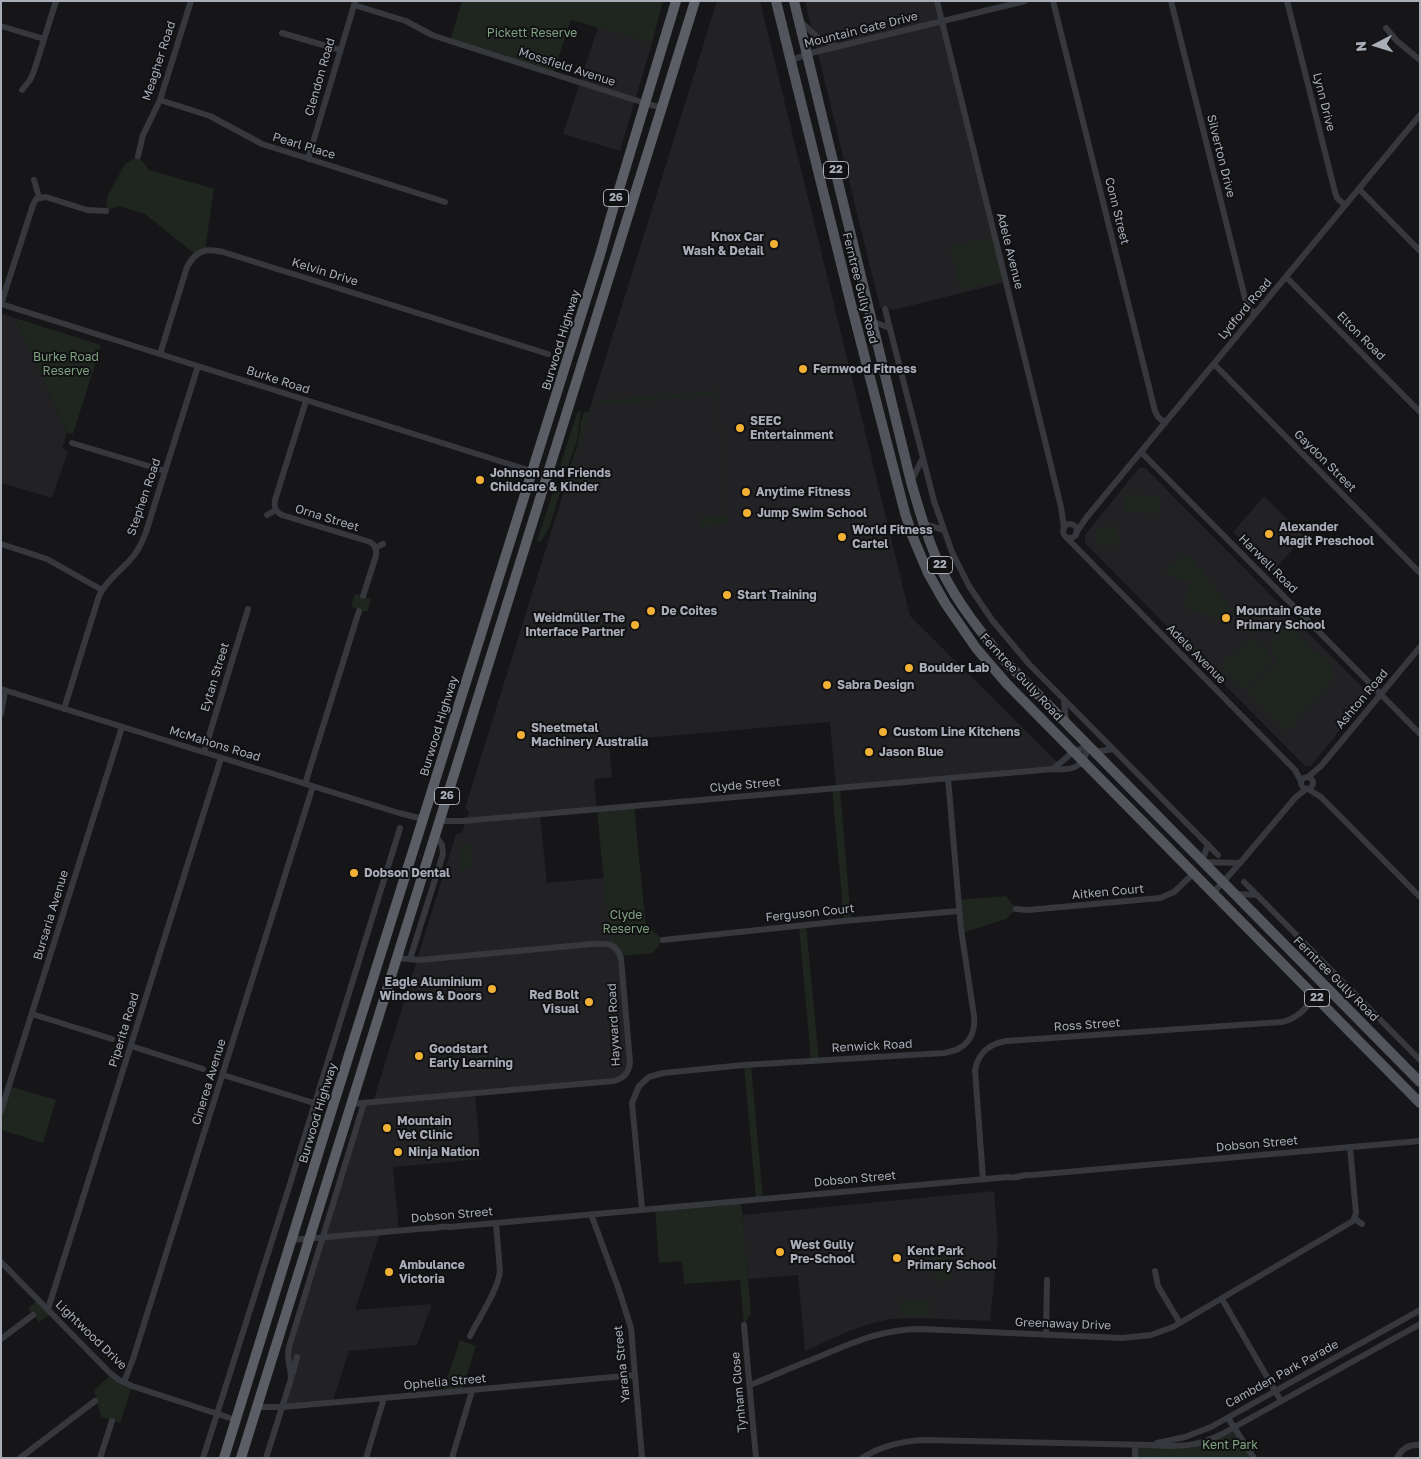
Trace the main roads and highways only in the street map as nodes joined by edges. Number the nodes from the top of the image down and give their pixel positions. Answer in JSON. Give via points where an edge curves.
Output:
{"nodes":[{"id":1,"x":676,"y":1,"type":"edge"},
{"id":2,"x":695,"y":1,"type":"edge"},
{"id":3,"x":776,"y":1,"type":"edge"},
{"id":4,"x":794,"y":1,"type":"edge"},
{"id":5,"x":884,"y":370,"type":"junction"},
{"id":6,"x":868,"y":373,"type":"junction"},
{"id":7,"x":423,"y":819,"type":"junction"},
{"id":8,"x":439,"y":821,"type":"junction"},
{"id":9,"x":1420,"y":1082,"type":"edge"},
{"id":10,"x":1420,"y":1103,"type":"edge"},
{"id":11,"x":224,"y":1458,"type":"edge"},
{"id":12,"x":241,"y":1458,"type":"edge"}],
"edges":[{"from":1,"to":7,"type":"highway","name":"Burwood Highway","number":"26"},
{"from":2,"to":8,"type":"highway","number":"26"},
{"from":3,"to":6,"type":"main road","name":"Ferntree Gully Road","number":"22"},
{"from":4,"to":5,"type":"main road","name":"Ferntree Gully Road","number":"22"},
{"from":5,"to":6,"type":"main road"},
{"from":5,"to":9,"type":"main road","name":"Ferntree Gully Road","number":"22","via":[[924,523],[943,573],[975,625],[1003,659]]},
{"from":6,"to":10,"type":"main road","name":"Ferntree Gully Road","number":"22","via":[[905,514],[936,588],[964,633],[1006,684]]},
{"from":7,"to":8,"type":"highway"},
{"from":7,"to":11,"type":"highway","name":"Burwood Highway","number":"26"},
{"from":8,"to":12,"type":"highway","number":"26"}]}
